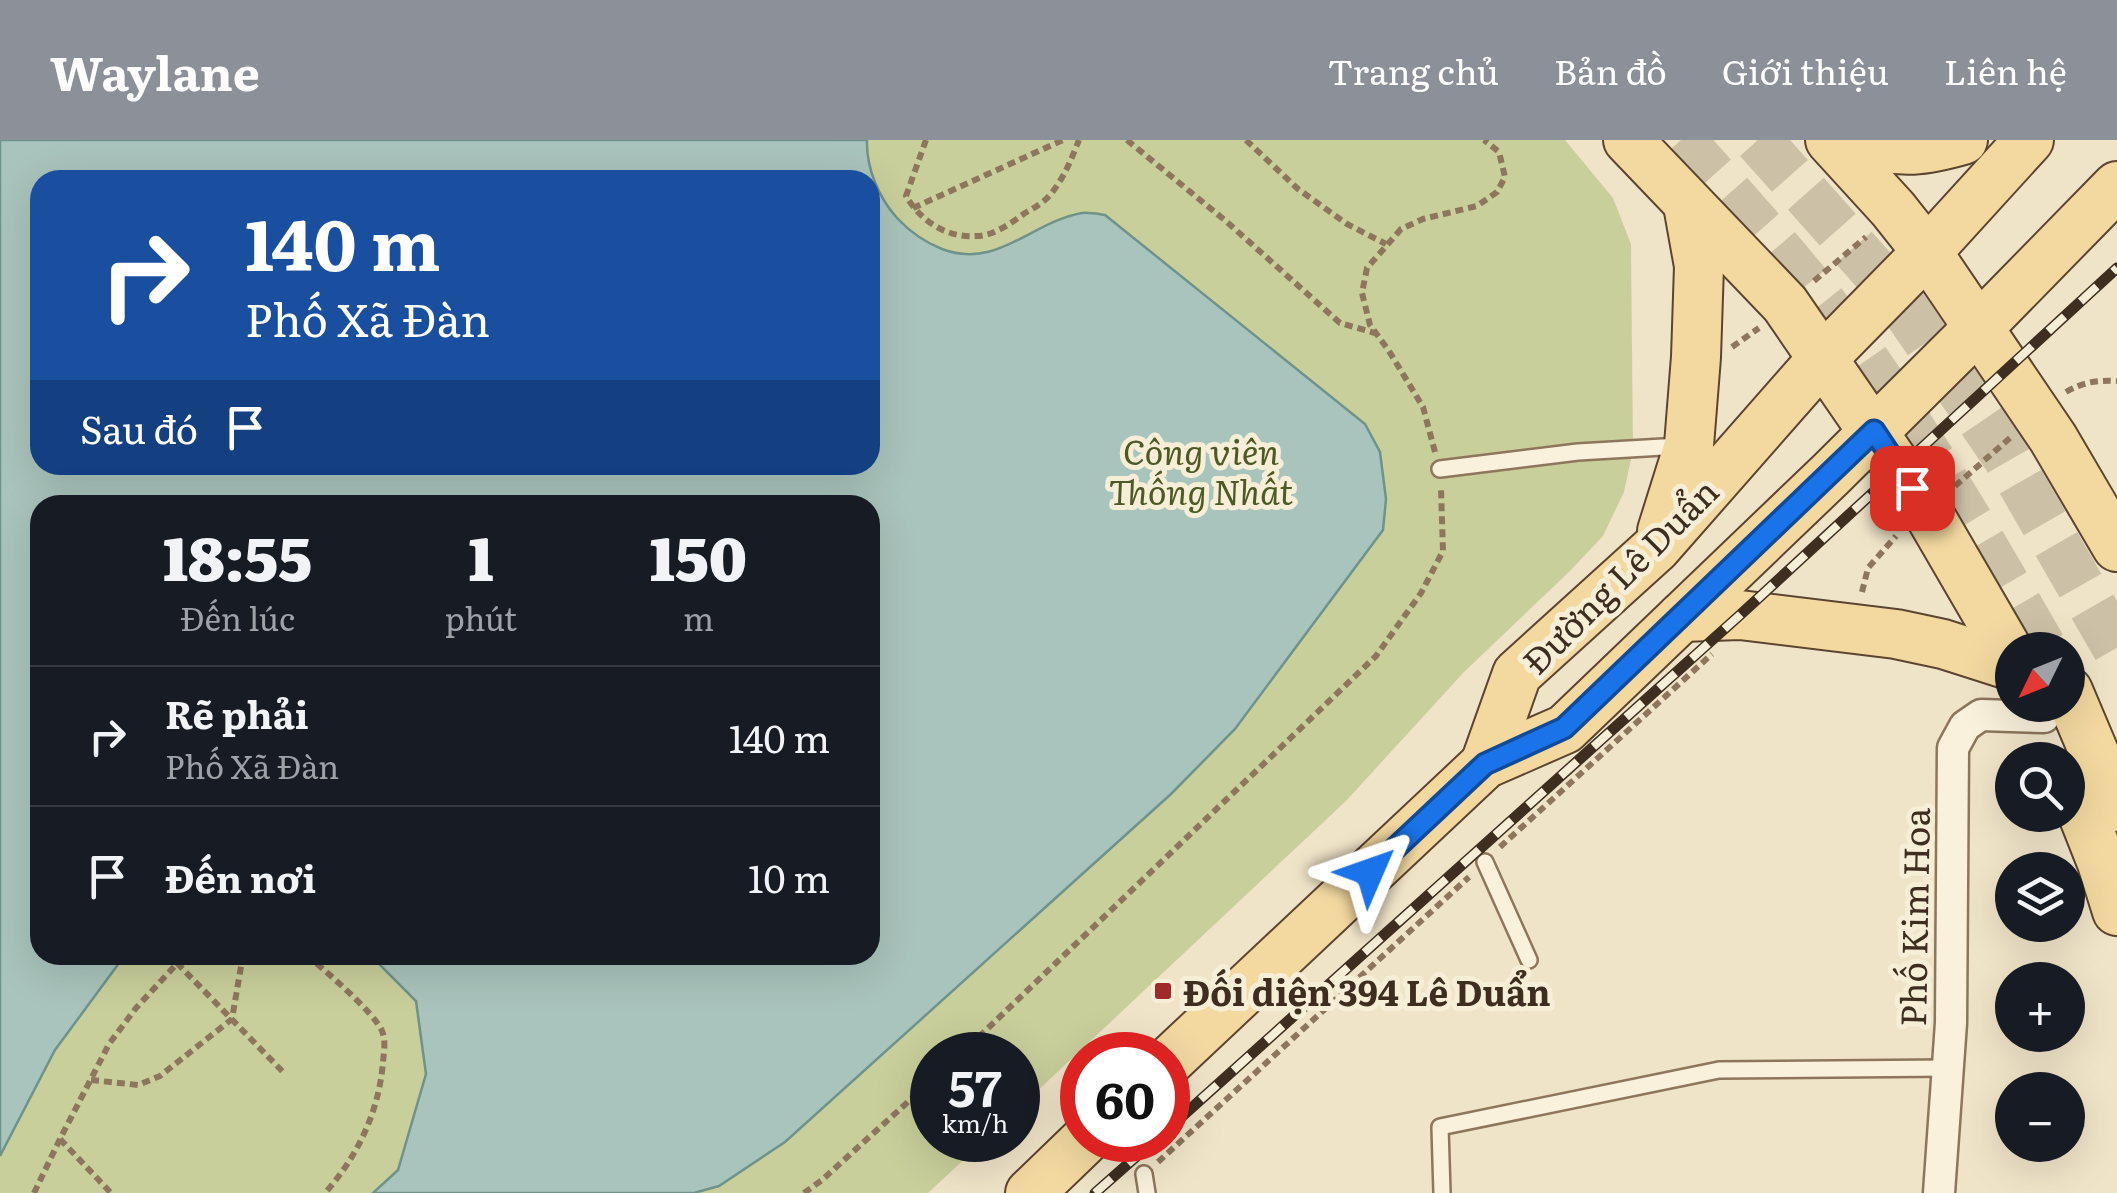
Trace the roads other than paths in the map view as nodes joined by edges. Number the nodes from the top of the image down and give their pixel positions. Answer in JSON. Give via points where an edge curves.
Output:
{"nodes":[{"id":1,"x":1628,"y":140,"type":"edge"},
{"id":2,"x":1830,"y":140,"type":"edge"},
{"id":3,"x":1864,"y":140,"type":"edge"},
{"id":4,"x":1963,"y":140,"type":"edge"},
{"id":5,"x":2029,"y":140,"type":"edge"},
{"id":6,"x":2117,"y":186,"type":"edge"},
{"id":7,"x":1688,"y":205,"type":"junction"},
{"id":8,"x":1927,"y":252,"type":"junction"},
{"id":9,"x":1980,"y":327,"type":"junction"},
{"id":10,"x":1823,"y":358,"type":"junction"},
{"id":11,"x":1874,"y":431,"type":"junction"},
{"id":12,"x":1689,"y":445,"type":"junction"},
{"id":13,"x":1440,"y":469,"type":"road end"},
{"id":14,"x":2117,"y":547,"type":"edge"},
{"id":15,"x":1656,"y":548,"type":"junction"},
{"id":16,"x":1682,"y":617,"type":"junction"},
{"id":17,"x":1997,"y":632,"type":"edge"},
{"id":18,"x":1995,"y":661,"type":"edge"},
{"id":19,"x":1995,"y":713,"type":"edge"},
{"id":20,"x":2062,"y":722,"type":"edge"},
{"id":21,"x":1485,"y":764,"type":"junction"},
{"id":22,"x":2117,"y":807,"type":"edge"},
{"id":23,"x":2085,"y":820,"type":"edge"},
{"id":24,"x":1485,"y":862,"type":"road end"},
{"id":25,"x":2117,"y":911,"type":"edge"},
{"id":26,"x":1530,"y":960,"type":"dead end"},
{"id":27,"x":1190,"y":1041,"type":"edge"},
{"id":28,"x":1948,"y":1068,"type":"junction"},
{"id":29,"x":1062,"y":1162,"type":"edge"},
{"id":30,"x":1144,"y":1174,"type":"road end"},
{"id":31,"x":1030,"y":1193,"type":"edge"},
{"id":32,"x":1147,"y":1193,"type":"edge"},
{"id":33,"x":1442,"y":1193,"type":"edge"},
{"id":34,"x":1939,"y":1193,"type":"edge"}],
"edges":[{"from":1,"to":7,"type":"main road"},
{"from":2,"to":8,"type":"main road"},
{"from":3,"to":4,"type":"main road","via":[[1908,152]]},
{"from":5,"to":8,"type":"main road","name":"Đường Lê Duẩn"},
{"from":6,"to":9,"type":"main road","name":"Đường Lê Duẩn"},
{"from":7,"to":10,"type":"main road","via":[[1785,304]]},
{"from":7,"to":12,"type":"main road","via":[[1699,266]]},
{"from":8,"to":9,"type":"main road"},
{"from":8,"to":10,"type":"main road","name":"Đường Lê Duẩn"},
{"from":9,"to":11,"type":"main road","name":"Đường Lê Duẩn"},
{"from":9,"to":14,"type":"main road"},
{"from":10,"to":11,"type":"main road"},
{"from":10,"to":15,"type":"main road","name":"Đường Lê Duẩn"},
{"from":11,"to":16,"type":"main road","name":"Đường Lê Duẩn"},
{"from":11,"to":17,"type":"main road"},
{"from":12,"to":13,"type":"lane"},
{"from":12,"to":15,"type":"main road"},
{"from":15,"to":21,"type":"main road","name":"Đường Lê Duẩn","via":[[1517,674]]},
{"from":16,"to":18,"type":"main road","via":[[1740,615],[1896,634]]},
{"from":16,"to":21,"type":"main road","name":"Đường Lê Duẩn","via":[[1564,728]]},
{"from":19,"to":28,"type":"street","name":"Phố Kim Hoa","via":[[1965,726],[1953,748]]},
{"from":20,"to":22,"type":"main road"},
{"from":21,"to":27,"type":"main road","name":"Đường Lê Duẩn"},
{"from":23,"to":25,"type":"main road"},
{"from":24,"to":26,"type":"lane"},
{"from":28,"to":33,"type":"lane","via":[[1719,1070],[1440,1127]]},
{"from":28,"to":34,"type":"street","name":"Phố Kim Hoa"},
{"from":29,"to":31,"type":"main road"},
{"from":30,"to":32,"type":"lane"}]}
